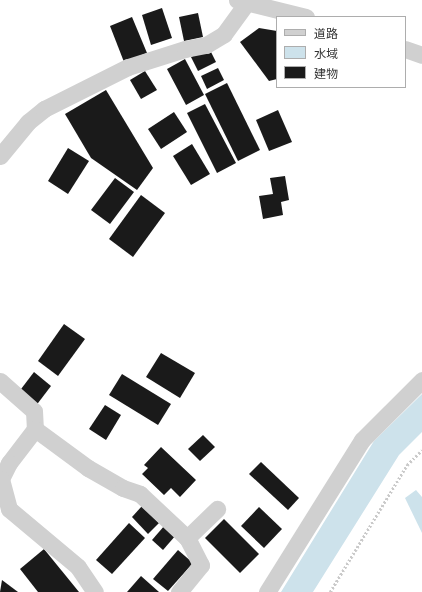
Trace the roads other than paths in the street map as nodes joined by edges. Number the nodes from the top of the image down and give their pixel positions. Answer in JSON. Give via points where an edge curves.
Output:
{"nodes":[{"id":1,"x":242,"y":1,"type":"edge"},
{"id":2,"x":302,"y":16,"type":"edge"},
{"id":3,"x":406,"y":49,"type":"edge"},
{"id":4,"x":422,"y":55,"type":"edge"},
{"id":5,"x":0,"y":156,"type":"edge"},
{"id":6,"x":422,"y":380,"type":"edge"},
{"id":7,"x":0,"y":381,"type":"edge"},
{"id":8,"x":35,"y":429,"type":"junction"},
{"id":9,"x":217,"y":508,"type":"dead end"},
{"id":10,"x":4,"y":509,"type":"edge"},
{"id":11,"x":187,"y":538,"type":"junction"},
{"id":12,"x":94,"y":592,"type":"edge"},
{"id":13,"x":179,"y":592,"type":"edge"},
{"id":14,"x":267,"y":592,"type":"edge"}],
"edges":[{"from":1,"to":2,"type":"street"},
{"from":1,"to":5,"type":"street","via":[[224,34],[206,46],[185,49],[128,67],[44,109],[28,122]]},
{"from":3,"to":4,"type":"street"},
{"from":6,"to":14,"type":"street","via":[[362,440]]},
{"from":7,"to":8,"type":"street","via":[[34,411]]},
{"from":8,"to":10,"type":"street","via":[[9,463],[1,479]]},
{"from":8,"to":11,"type":"street","via":[[88,468],[123,488],[140,494]]},
{"from":9,"to":11,"type":"street"},
{"from":10,"to":12,"type":"street","via":[[78,567]]},
{"from":11,"to":13,"type":"street","via":[[202,565]]}]}
